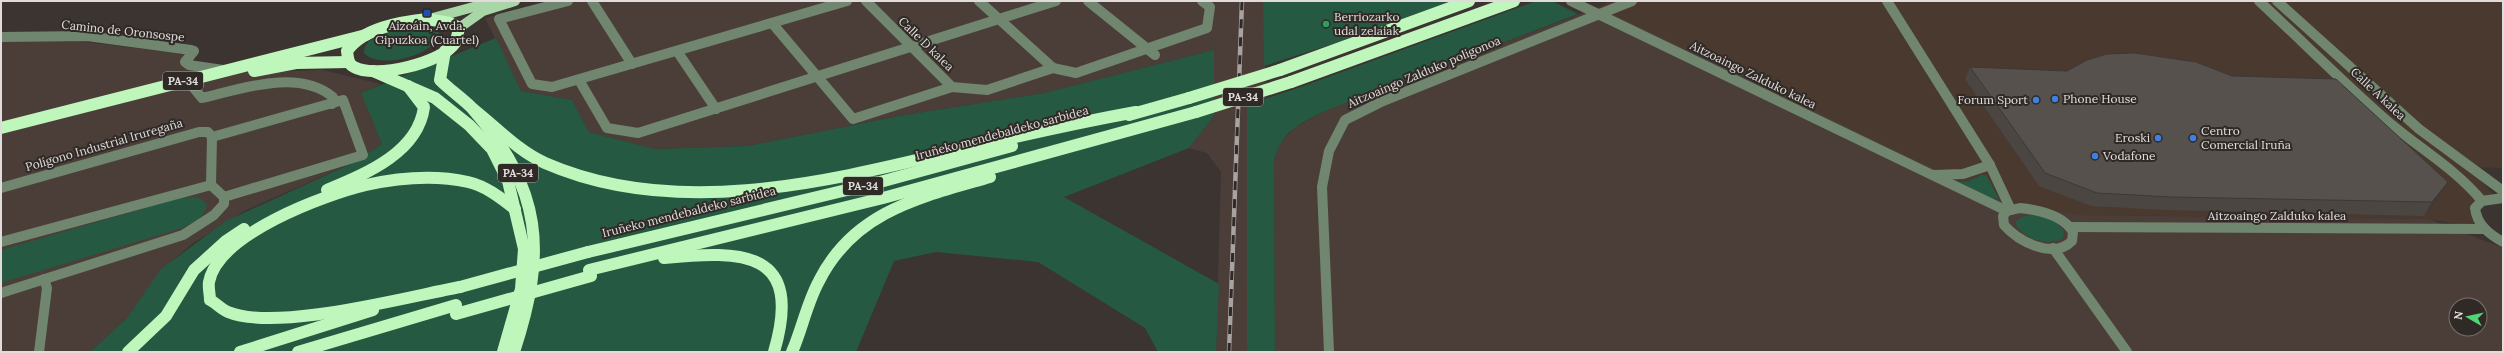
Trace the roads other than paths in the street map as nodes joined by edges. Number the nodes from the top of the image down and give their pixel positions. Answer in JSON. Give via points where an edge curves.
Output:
{"nodes":[{"id":1,"x":496,"y":1,"type":"edge"},
{"id":2,"x":515,"y":1,"type":"edge"},
{"id":3,"x":568,"y":1,"type":"edge"},
{"id":4,"x":592,"y":1,"type":"edge"},
{"id":5,"x":847,"y":1,"type":"edge"},
{"id":6,"x":866,"y":1,"type":"edge"},
{"id":7,"x":979,"y":1,"type":"edge"},
{"id":8,"x":1056,"y":1,"type":"edge"},
{"id":9,"x":1088,"y":1,"type":"edge"},
{"id":10,"x":1202,"y":1,"type":"edge"},
{"id":11,"x":1469,"y":1,"type":"edge"},
{"id":12,"x":1571,"y":1,"type":"edge"},
{"id":13,"x":1632,"y":1,"type":"edge"},
{"id":14,"x":1887,"y":1,"type":"edge"},
{"id":15,"x":2259,"y":1,"type":"edge"},
{"id":16,"x":2277,"y":1,"type":"edge"},
{"id":17,"x":489,"y":2,"type":"edge"},
{"id":18,"x":1510,"y":3,"type":"edge"},
{"id":19,"x":1599,"y":15,"type":"junction"},
{"id":20,"x":427,"y":19,"type":"junction"},
{"id":21,"x":999,"y":19,"type":"junction"},
{"id":22,"x":772,"y":23,"type":"junction"},
{"id":23,"x":459,"y":28,"type":"junction"},
{"id":24,"x":366,"y":35,"type":"junction"},
{"id":25,"x":1,"y":37,"type":"edge"},
{"id":26,"x":911,"y":48,"type":"junction"},
{"id":27,"x":1147,"y":49,"type":"junction"},
{"id":28,"x":445,"y":51,"type":"junction"},
{"id":29,"x":677,"y":51,"type":"junction"},
{"id":30,"x":1155,"y":55,"type":"dead end"},
{"id":31,"x":348,"y":62,"type":"junction"},
{"id":32,"x":632,"y":64,"type":"junction"},
{"id":33,"x":1053,"y":68,"type":"junction"},
{"id":34,"x":224,"y":70,"type":"junction"},
{"id":35,"x":373,"y":71,"type":"junction"},
{"id":36,"x":817,"y":77,"type":"junction"},
{"id":37,"x":579,"y":80,"type":"junction"},
{"id":38,"x":408,"y":86,"type":"junction"},
{"id":39,"x":193,"y":87,"type":"junction"},
{"id":40,"x":952,"y":87,"type":"junction"},
{"id":41,"x":332,"y":104,"type":"junction"},
{"id":42,"x":473,"y":109,"type":"junction"},
{"id":43,"x":716,"y":109,"type":"junction"},
{"id":44,"x":1136,"y":112,"type":"junction"},
{"id":45,"x":1,"y":128,"type":"edge"},
{"id":46,"x":1,"y":136,"type":"edge"},
{"id":47,"x":1111,"y":136,"type":"junction"},
{"id":48,"x":212,"y":137,"type":"junction"},
{"id":49,"x":1990,"y":164,"type":"junction"},
{"id":50,"x":1928,"y":175,"type":"junction"},
{"id":51,"x":211,"y":185,"type":"junction"},
{"id":52,"x":1,"y":188,"type":"edge"},
{"id":53,"x":2503,"y":191,"type":"edge"},
{"id":54,"x":224,"y":197,"type":"junction"},
{"id":55,"x":2503,"y":198,"type":"edge"},
{"id":56,"x":2482,"y":201,"type":"junction"},
{"id":57,"x":515,"y":209,"type":"junction"},
{"id":58,"x":2009,"y":210,"type":"junction"},
{"id":59,"x":2070,"y":227,"type":"junction"},
{"id":60,"x":2485,"y":229,"type":"junction"},
{"id":61,"x":1,"y":242,"type":"edge"},
{"id":62,"x":2503,"y":242,"type":"edge"},
{"id":63,"x":2053,"y":248,"type":"junction"},
{"id":64,"x":615,"y":264,"type":"junction"},
{"id":65,"x":44,"y":280,"type":"junction"},
{"id":66,"x":460,"y":287,"type":"junction"},
{"id":67,"x":1,"y":293,"type":"edge"},
{"id":68,"x":456,"y":309,"type":"junction"},
{"id":69,"x":39,"y":352,"type":"edge"},
{"id":70,"x":128,"y":352,"type":"edge"},
{"id":71,"x":240,"y":352,"type":"edge"},
{"id":72,"x":298,"y":352,"type":"edge"},
{"id":73,"x":325,"y":352,"type":"edge"},
{"id":74,"x":502,"y":352,"type":"edge"},
{"id":75,"x":514,"y":352,"type":"edge"},
{"id":76,"x":774,"y":352,"type":"edge"},
{"id":77,"x":792,"y":352,"type":"edge"},
{"id":78,"x":1329,"y":352,"type":"edge"},
{"id":79,"x":2127,"y":352,"type":"edge"}],
"edges":[{"from":1,"to":17,"type":"main road"},
{"from":2,"to":23,"type":"main road","via":[[484,11]]},
{"from":3,"to":37,"type":"street","via":[[499,19],[532,84],[552,87]]},
{"from":4,"to":32,"type":"street"},
{"from":5,"to":22,"type":"street"},
{"from":6,"to":26,"type":"street","name":"Calle D kalea"},
{"from":7,"to":21,"type":"street"},
{"from":8,"to":21,"type":"street"},
{"from":9,"to":27,"type":"street"},
{"from":10,"to":27,"type":"street","via":[[1210,7],[1207,28]]},
{"from":11,"to":44,"type":"highway","name":"Iruñeko mendebaldeko sarbidea","number":"PA-34","bridge":true,"via":[[1280,70]]},
{"from":12,"to":19,"type":"street","name":"Aitzoaingo Zalduko kalea"},
{"from":13,"to":19,"type":"street"},
{"from":14,"to":49,"type":"street"},
{"from":15,"to":56,"type":"street","name":"Calle A kalea","via":[[2403,133],[2461,178]]},
{"from":16,"to":53,"type":"street","name":"Calle A kalea","via":[[2419,129]]},
{"from":17,"to":20,"type":"main road"},
{"from":18,"to":47,"type":"highway","number":"PA-34","bridge":true,"via":[[1291,82]]},
{"from":19,"to":50,"type":"street","name":"Aitzoaingo Zalduko kalea"},
{"from":19,"to":78,"type":"street","name":"Aitzoaingo Zalduko poligonoa","via":[[1383,101],[1345,120],[1329,151],[1322,187]]},
{"from":20,"to":23,"type":"highway","number":"PA-34","via":[[450,23]]},
{"from":20,"to":24,"type":"highway","number":"PA-34","via":[[395,23]]},
{"from":21,"to":26,"type":"street"},
{"from":21,"to":33,"type":"street"},
{"from":22,"to":29,"type":"street"},
{"from":22,"to":36,"type":"street"},
{"from":23,"to":28,"type":"highway","number":"PA-34","via":[[455,42]]},
{"from":24,"to":31,"type":"highway","number":"PA-34","via":[[349,49],[346,56]]},
{"from":24,"to":34,"type":"highway","number":"PA-34"},
{"from":25,"to":34,"type":"street","name":"Camino de Oronsospe","via":[[87,36],[194,51],[185,62],[189,65]]},
{"from":26,"to":36,"type":"street"},
{"from":26,"to":40,"type":"street","name":"Calle D kalea"},
{"from":27,"to":30,"type":"street"},
{"from":27,"to":33,"type":"street","via":[[1076,72]]},
{"from":28,"to":35,"type":"highway","number":"PA-34","via":[[411,66]]},
{"from":28,"to":42,"type":"highway","number":"PA-34","via":[[440,80]]},
{"from":29,"to":32,"type":"street"},
{"from":29,"to":43,"type":"street"},
{"from":31,"to":35,"type":"highway","number":"PA-34","via":[[353,66]]},
{"from":31,"to":39,"type":"highway","number":"PA-34","via":[[296,63],[261,69]]},
{"from":32,"to":37,"type":"street"},
{"from":33,"to":40,"type":"street","via":[[987,90]]},
{"from":34,"to":45,"type":"highway","number":"PA-34"},
{"from":35,"to":38,"type":"highway","number":"PA-34"},
{"from":36,"to":40,"type":"street","via":[[853,119]]},
{"from":36,"to":43,"type":"street"},
{"from":37,"to":43,"type":"street","via":[[607,128],[629,133],[638,133]]},
{"from":38,"to":57,"type":"highway","number":"PA-34","via":[[435,98],[469,125],[492,149],[508,181]]},
{"from":38,"to":70,"type":"highway","via":[[424,107],[422,123],[402,147],[368,172],[279,210],[226,241],[194,270],[166,316]]},
{"from":39,"to":41,"type":"street","via":[[202,98],[269,85],[313,84],[327,89],[333,97]]},
{"from":39,"to":46,"type":"highway","number":"PA-34"},
{"from":41,"to":48,"type":"street","name":"Polígono Industrial Iruregaña"},
{"from":41,"to":54,"type":"street","via":[[343,100],[363,155]]},
{"from":42,"to":44,"type":"highway","via":[[516,145],[546,163],[590,180],[632,189],[669,192],[712,192],[798,182],[998,141],[1089,119]]},
{"from":42,"to":75,"type":"highway","number":"PA-34","via":[[503,147],[517,170],[530,204],[536,249],[534,287]]},
{"from":44,"to":66,"type":"highway","name":"Iruñeko mendebaldeko sarbidea","number":"PA-34","bridge":true,"via":[[880,182],[588,252]]},
{"from":47,"to":64,"type":"highway","number":"PA-34","via":[[883,198]]},
{"from":47,"to":77,"type":"highway","via":[[1066,154],[932,195],[875,216],[854,232],[836,252],[819,281]]},
{"from":48,"to":51,"type":"street"},
{"from":48,"to":52,"type":"street","name":"Polígono Industrial Iruregaña","via":[[208,132],[199,132]]},
{"from":49,"to":50,"type":"street","name":"Aitzoaingo Zalduko kalea","via":[[1974,173],[1956,176]]},
{"from":49,"to":58,"type":"street"},
{"from":50,"to":58,"type":"street","name":"Aitzoaingo Zalduko kalea"},
{"from":51,"to":54,"type":"street"},
{"from":51,"to":61,"type":"street"},
{"from":54,"to":65,"type":"street","via":[[224,204],[214,215],[183,235]]},
{"from":55,"to":56,"type":"street"},
{"from":56,"to":60,"type":"street","via":[[2475,208],[2475,217]]},
{"from":57,"to":66,"type":"highway","via":[[499,195],[470,182],[406,179],[366,186],[329,196],[285,214],[242,239],[218,262],[209,282],[210,300],[228,312],[255,317],[297,316]]},
{"from":57,"to":74,"type":"highway","number":"PA-34","via":[[524,249],[521,289],[509,339]]},
{"from":58,"to":59,"type":"street","via":[[2032,208],[2046,212]]},
{"from":58,"to":63,"type":"street","via":[[2003,216],[2009,232],[2029,244]]},
{"from":59,"to":60,"type":"street","name":"Aitzoaingo Zalduko kalea"},
{"from":59,"to":63,"type":"street","via":[[2074,234],[2073,240],[2068,245]]},
{"from":60,"to":62,"type":"street"},
{"from":63,"to":79,"type":"street"},
{"from":64,"to":68,"type":"highway","bridge":true},
{"from":64,"to":76,"type":"highway","via":[[705,253],[732,254],[754,260],[770,272],[782,290],[784,316]]},
{"from":65,"to":67,"type":"street"},
{"from":65,"to":69,"type":"street","via":[[47,288]]},
{"from":66,"to":71,"type":"highway","via":[[332,322]]},
{"from":68,"to":72,"type":"highway"},
{"from":68,"to":73,"type":"highway"}]}
